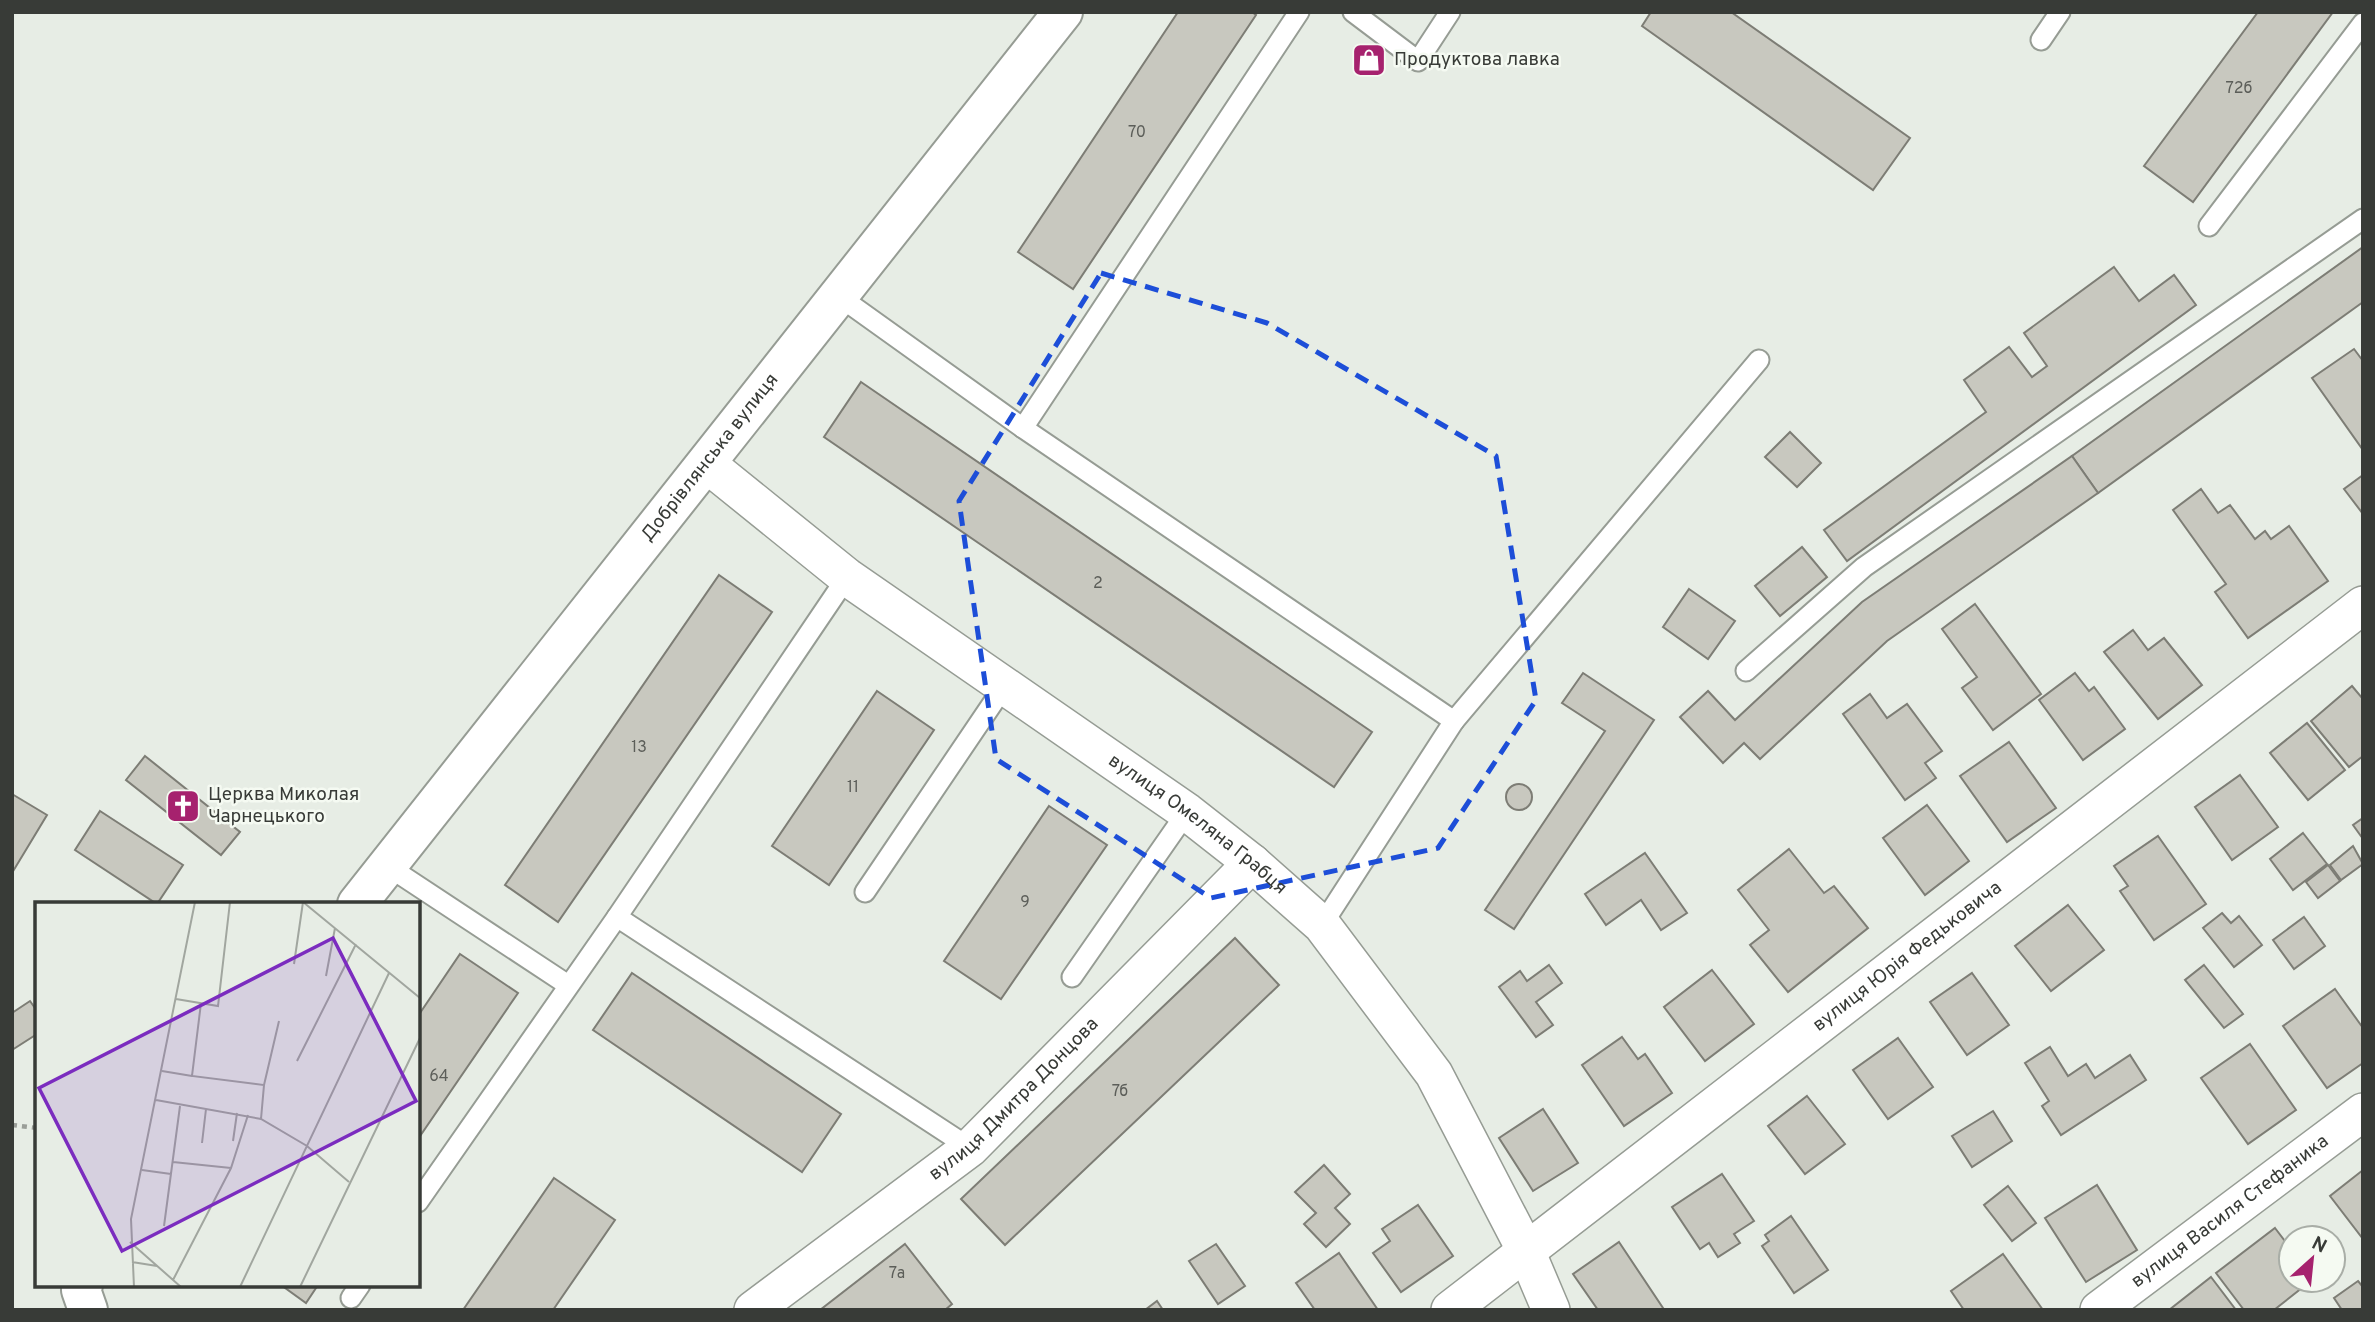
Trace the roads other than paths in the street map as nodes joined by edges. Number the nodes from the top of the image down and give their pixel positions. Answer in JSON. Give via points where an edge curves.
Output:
{"nodes":[{"id":1,"x":1063,"y":12,"type":"edge"},
{"id":2,"x":1299,"y":12,"type":"edge"},
{"id":3,"x":1353,"y":12,"type":"edge"},
{"id":4,"x":1450,"y":12,"type":"edge"},
{"id":5,"x":2060,"y":12,"type":"edge"},
{"id":6,"x":2363,"y":23,"type":"edge"},
{"id":7,"x":2041,"y":40,"type":"dead end"},
{"id":8,"x":2363,"y":219,"type":"edge"},
{"id":9,"x":2209,"y":226,"type":"dead end"},
{"id":10,"x":840,"y":297,"type":"junction"},
{"id":11,"x":1759,"y":360,"type":"dead end"},
{"id":12,"x":1023,"y":428,"type":"junction"},
{"id":13,"x":707,"y":464,"type":"junction"},
{"id":14,"x":847,"y":577,"type":"junction"},
{"id":15,"x":2363,"y":605,"type":"edge"},
{"id":16,"x":1746,"y":671,"type":"dead end"},
{"id":17,"x":1005,"y":685,"type":"junction"},
{"id":18,"x":1454,"y":721,"type":"junction"},
{"id":19,"x":1187,"y":812,"type":"junction"},
{"id":20,"x":1252,"y":863,"type":"junction"},
{"id":21,"x":389,"y":867,"type":"junction"},
{"id":22,"x":865,"y":892,"type":"dead end"},
{"id":23,"x":359,"y":902,"type":"edge"},
{"id":24,"x":617,"y":917,"type":"junction"},
{"id":25,"x":1322,"y":925,"type":"junction"},
{"id":26,"x":1072,"y":977,"type":"dead end"},
{"id":27,"x":568,"y":985,"type":"junction"},
{"id":28,"x":2363,"y":1112,"type":"edge"},
{"id":29,"x":970,"y":1148,"type":"junction"},
{"id":30,"x":420,"y":1199,"type":"edge"},
{"id":31,"x":1526,"y":1251,"type":"junction"},
{"id":32,"x":753,"y":1310,"type":"edge"},
{"id":33,"x":1450,"y":1310,"type":"edge"},
{"id":34,"x":1551,"y":1310,"type":"edge"},
{"id":35,"x":2099,"y":1310,"type":"edge"}],
"edges":[{"from":1,"to":10,"type":"street","name":"Добрівлянська вулиця"},
{"from":2,"to":12,"type":"lane"},
{"from":3,"to":4,"type":"lane","via":[[1418,61]]},
{"from":5,"to":7,"type":"lane"},
{"from":6,"to":9,"type":"lane"},
{"from":8,"to":16,"type":"lane","via":[[1864,567]]},
{"from":10,"to":12,"type":"lane"},
{"from":10,"to":13,"type":"street","name":"Добрівлянська вулиця"},
{"from":11,"to":18,"type":"lane"},
{"from":12,"to":18,"type":"lane"},
{"from":13,"to":14,"type":"street","name":"вулиця Омеляна Грабця"},
{"from":13,"to":21,"type":"street","name":"Добрівлянська вулиця"},
{"from":14,"to":17,"type":"street","name":"вулиця Омеляна Грабця"},
{"from":14,"to":24,"type":"lane"},
{"from":15,"to":31,"type":"street","name":"вулиця Юрія Федьковича"},
{"from":17,"to":19,"type":"street","name":"вулиця Омеляна Грабця"},
{"from":17,"to":22,"type":"lane"},
{"from":18,"to":25,"type":"lane"},
{"from":19,"to":20,"type":"street","name":"вулиця Омеляна Грабця"},
{"from":19,"to":26,"type":"lane"},
{"from":20,"to":25,"type":"street","name":"вулиця Омеляна Грабця"},
{"from":20,"to":29,"type":"street","name":"вулиця Дмитра Донцова"},
{"from":21,"to":23,"type":"street","name":"Добрівлянська вулиця"},
{"from":21,"to":27,"type":"lane"},
{"from":24,"to":27,"type":"lane"},
{"from":24,"to":29,"type":"lane"},
{"from":25,"to":31,"type":"street","name":"вулиця Омеляна Грабця","via":[[1434,1073]]},
{"from":27,"to":30,"type":"lane"},
{"from":28,"to":35,"type":"street","name":"вулиця Василя Стефаника"},
{"from":29,"to":32,"type":"street","name":"вулиця Дмитра Донцова"},
{"from":31,"to":33,"type":"street","name":"вулиця Юрія Федьковича"},
{"from":31,"to":34,"type":"street","name":"вулиця Омеляна Грабця"}]}
